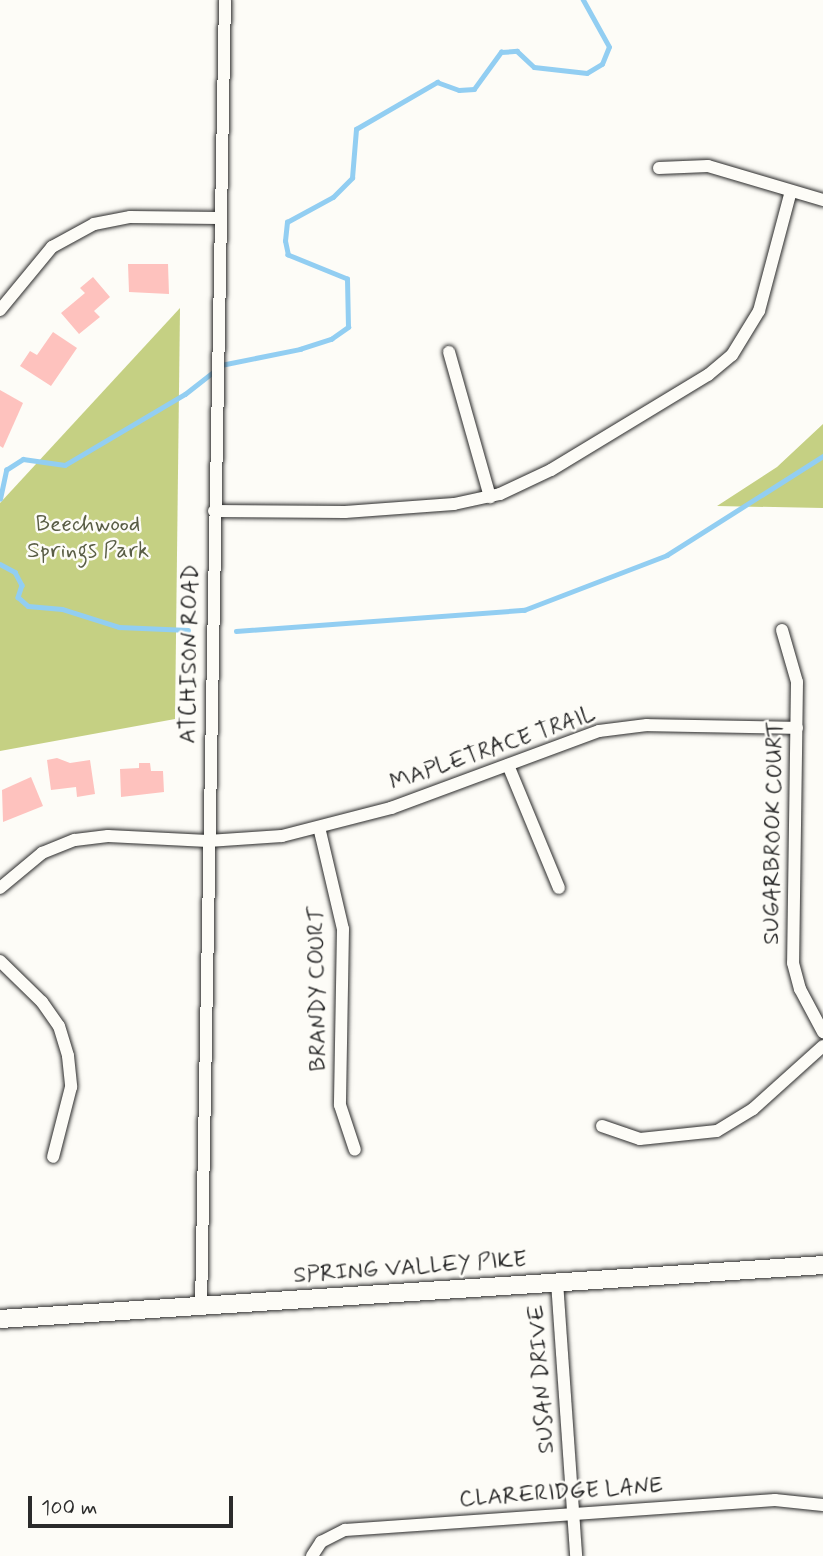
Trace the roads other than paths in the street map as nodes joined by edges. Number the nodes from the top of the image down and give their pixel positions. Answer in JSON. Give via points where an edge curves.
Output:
{"nodes":[{"id":1,"x":225,"y":0,"type":"edge"},
{"id":2,"x":659,"y":168,"type":"dead end"},
{"id":3,"x":791,"y":191,"type":"junction"},
{"id":4,"x":823,"y":200,"type":"edge"},
{"id":5,"x":219,"y":218,"type":"junction"},
{"id":6,"x":0,"y":310,"type":"edge"},
{"id":7,"x":449,"y":352,"type":"dead end"},
{"id":8,"x":490,"y":497,"type":"junction"},
{"id":9,"x":214,"y":511,"type":"junction"},
{"id":10,"x":782,"y":629,"type":"dead end"},
{"id":11,"x":797,"y":728,"type":"junction"},
{"id":12,"x":508,"y":765,"type":"junction"},
{"id":13,"x":319,"y":827,"type":"junction"},
{"id":14,"x":208,"y":841,"type":"junction"},
{"id":15,"x":0,"y":888,"type":"edge"},
{"id":16,"x":559,"y":888,"type":"dead end"},
{"id":17,"x":0,"y":961,"type":"edge"},
{"id":18,"x":823,"y":1032,"type":"edge"},
{"id":19,"x":823,"y":1046,"type":"edge"},
{"id":20,"x":602,"y":1126,"type":"dead end"},
{"id":21,"x":355,"y":1150,"type":"dead end"},
{"id":22,"x":53,"y":1157,"type":"dead end"},
{"id":23,"x":823,"y":1265,"type":"edge"},
{"id":24,"x":556,"y":1282,"type":"junction"},
{"id":25,"x":201,"y":1308,"type":"junction"},
{"id":26,"x":0,"y":1319,"type":"edge"},
{"id":27,"x":823,"y":1505,"type":"edge"},
{"id":28,"x":573,"y":1514,"type":"junction"},
{"id":29,"x":312,"y":1556,"type":"edge"},
{"id":30,"x":576,"y":1556,"type":"edge"}],
"edges":[{"from":1,"to":5,"type":"street","name":"ATCHISON ROAD"},
{"from":2,"to":3,"type":"street","via":[[708,166]]},
{"from":3,"to":4,"type":"street"},
{"from":3,"to":8,"type":"street","via":[[758,311],[732,355],[708,376],[551,470]]},
{"from":5,"to":6,"type":"street","via":[[130,217],[94,223],[52,247]]},
{"from":5,"to":9,"type":"street","name":"ATCHISON ROAD"},
{"from":7,"to":8,"type":"street"},
{"from":8,"to":9,"type":"street","via":[[370,510]]},
{"from":9,"to":14,"type":"street","name":"ATCHISON ROAD"},
{"from":10,"to":11,"type":"street","name":"SUGARBROOK COURT","via":[[795,664]]},
{"from":11,"to":12,"type":"street","name":"MAPLETRACE TRAIL","via":[[623,727]]},
{"from":11,"to":18,"type":"street","name":"SUGARBROOK COURT","via":[[793,963],[800,989]]},
{"from":12,"to":13,"type":"street","name":"MAPLETRACE TRAIL","via":[[391,808]]},
{"from":12,"to":16,"type":"street"},
{"from":13,"to":14,"type":"street","name":"MAPLETRACE TRAIL","via":[[263,840]]},
{"from":13,"to":21,"type":"street","name":"BRANDY COURT","via":[[343,929],[340,1105]]},
{"from":14,"to":15,"type":"street","name":"MAPLETRACE TRAIL","via":[[108,836],[75,840],[42,853]]},
{"from":14,"to":25,"type":"street","name":"ATCHISON ROAD"},
{"from":17,"to":22,"type":"street","via":[[42,1002],[59,1026],[68,1056],[71,1087]]},
{"from":19,"to":20,"type":"street","via":[[753,1109],[717,1130],[640,1139]]},
{"from":23,"to":24,"type":"street","name":"SPRING VALLEY PIKE"},
{"from":24,"to":25,"type":"street","name":"SPRING VALLEY PIKE"},
{"from":24,"to":28,"type":"street","name":"SUSAN DRIVE"},
{"from":25,"to":26,"type":"street","name":"SPRING VALLEY PIKE"},
{"from":27,"to":28,"type":"street","name":"CLARERIDGE LANE","via":[[775,1500]]},
{"from":28,"to":29,"type":"street","name":"CLARERIDGE LANE","via":[[345,1530],[321,1542]]},
{"from":28,"to":30,"type":"street","name":"SUSAN DRIVE"}]}
